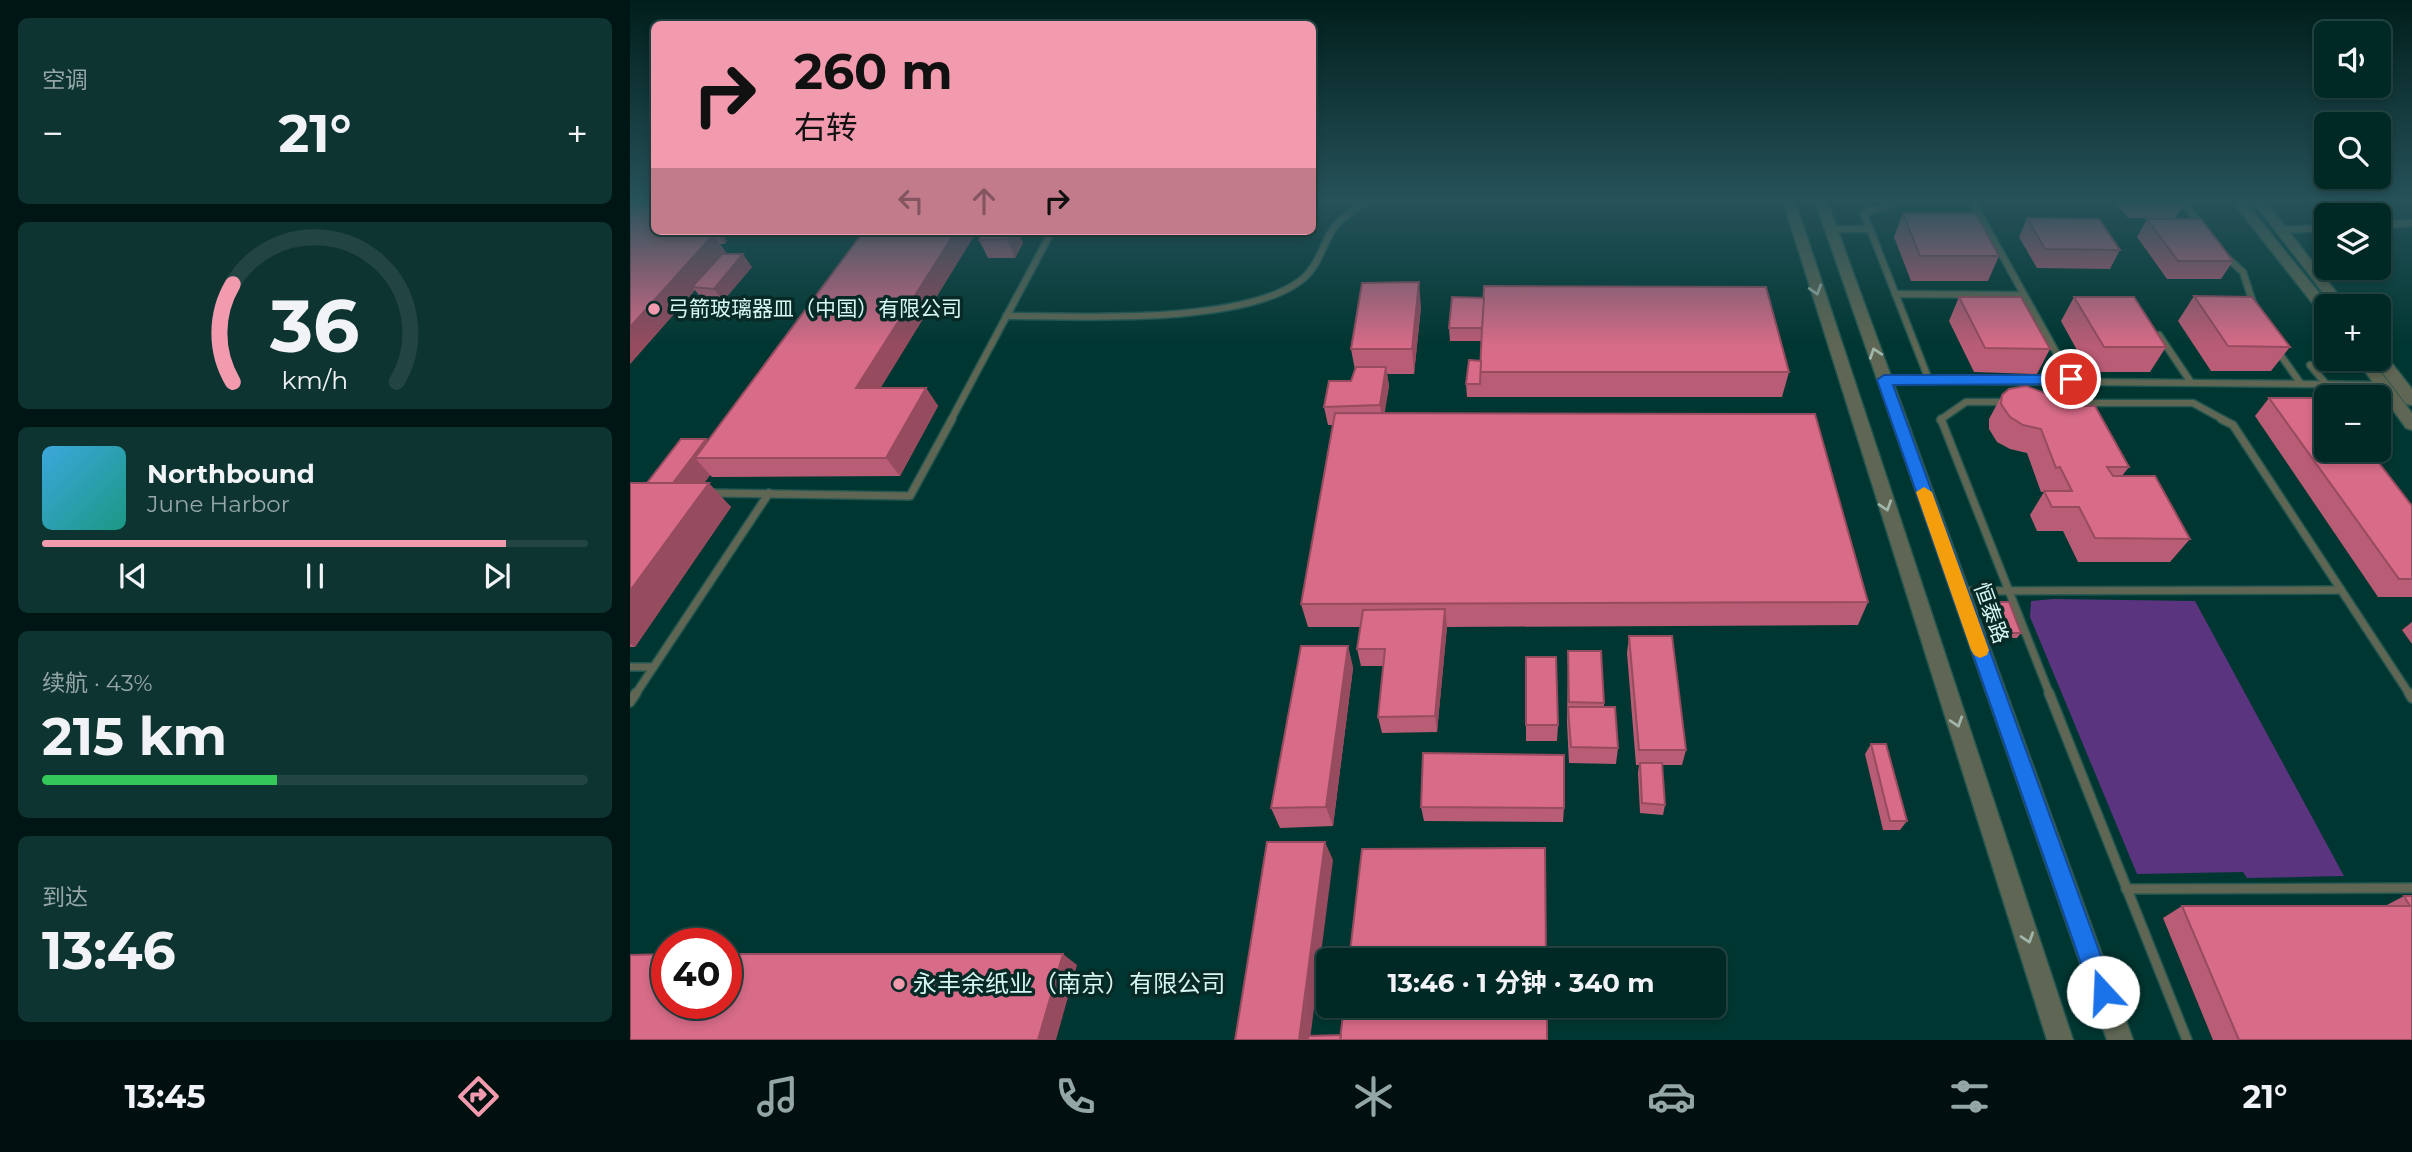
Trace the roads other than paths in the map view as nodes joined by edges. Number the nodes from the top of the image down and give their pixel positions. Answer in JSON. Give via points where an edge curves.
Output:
{"nodes":[{"id":1,"x":1042,"y":250,"type":"edge"},
{"id":2,"x":1324,"y":250,"type":"edge"},
{"id":3,"x":1805,"y":250,"type":"edge"},
{"id":4,"x":1838,"y":250,"type":"edge"},
{"id":5,"x":1878,"y":250,"type":"edge"},
{"id":6,"x":1999,"y":250,"type":"edge"},
{"id":7,"x":2277,"y":250,"type":"edge"},
{"id":8,"x":2297,"y":250,"type":"edge"},
{"id":9,"x":2223,"y":254,"type":"edge"},
{"id":10,"x":1895,"y":294,"type":"junction"},
{"id":11,"x":2331,"y":294,"type":"edge"},
{"id":12,"x":2024,"y":295,"type":"junction"},
{"id":13,"x":2314,"y":296,"type":"edge"},
{"id":14,"x":1006,"y":316,"type":"junction"},
{"id":15,"x":2259,"y":320,"type":"edge"},
{"id":16,"x":2159,"y":335,"type":"edge"},
{"id":17,"x":2271,"y":342,"type":"edge"},
{"id":18,"x":2310,"y":365,"type":"dead end"},
{"id":19,"x":2373,"y":371,"type":"edge"},
{"id":20,"x":2390,"y":371,"type":"edge"},
{"id":21,"x":2071,"y":379,"type":"junction"},
{"id":22,"x":1884,"y":380,"type":"junction"},
{"id":23,"x":1929,"y":380,"type":"junction"},
{"id":24,"x":2190,"y":381,"type":"junction"},
{"id":25,"x":2301,"y":384,"type":"junction"},
{"id":26,"x":2326,"y":384,"type":"junction"},
{"id":27,"x":2384,"y":385,"type":"joint"},
{"id":28,"x":2391,"y":395,"type":"edge"},
{"id":29,"x":2412,"y":400,"type":"edge"},
{"id":30,"x":2020,"y":402,"type":"edge"},
{"id":31,"x":2046,"y":402,"type":"edge"},
{"id":32,"x":2412,"y":424,"type":"edge"},
{"id":33,"x":697,"y":493,"type":"edge"},
{"id":34,"x":769,"y":493,"type":"junction"},
{"id":35,"x":2341,"y":590,"type":"junction"},
{"id":36,"x":1959,"y":591,"type":"junction"},
{"id":37,"x":2008,"y":591,"type":"junction"},
{"id":38,"x":630,"y":667,"type":"edge"},
{"id":39,"x":653,"y":667,"type":"junction"},
{"id":40,"x":2412,"y":698,"type":"edge"},
{"id":41,"x":630,"y":702,"type":"edge"},
{"id":42,"x":2412,"y":888,"type":"edge"},
{"id":43,"x":2126,"y":889,"type":"junction"},
{"id":44,"x":2060,"y":1040,"type":"edge"},
{"id":45,"x":2120,"y":1040,"type":"edge"},
{"id":46,"x":2187,"y":1040,"type":"edge"}],
"edges":[{"from":1,"to":14,"type":"lane"},
{"from":2,"to":14,"type":"lane","via":[[1317,266],[1296,285],[1265,299],[1202,311]]},
{"from":3,"to":44,"type":"street","one_way":true},
{"from":22,"to":4,"type":"street","name":"恒泰路","one_way":true},
{"from":5,"to":10,"type":"lane"},
{"from":6,"to":12,"type":"lane"},
{"from":7,"to":13,"type":"street"},
{"from":8,"to":11,"type":"street"},
{"from":9,"to":15,"type":"lane","via":[[2243,272]]},
{"from":10,"to":12,"type":"lane"},
{"from":10,"to":23,"type":"lane"},
{"from":12,"to":21,"type":"lane"},
{"from":14,"to":34,"type":"lane","via":[[910,496]]},
{"from":16,"to":24,"type":"lane"},
{"from":17,"to":25,"type":"lane"},
{"from":18,"to":26,"type":"lane"},
{"from":19,"to":27,"type":"street"},
{"from":20,"to":29,"type":"street"},
{"from":21,"to":23,"type":"lane"},
{"from":21,"to":24,"type":"lane"},
{"from":22,"to":23,"type":"lane"},
{"from":22,"to":36,"type":"street","name":"恒泰路"},
{"from":24,"to":25,"type":"lane"},
{"from":25,"to":26,"type":"lane"},
{"from":26,"to":27,"type":"lane"},
{"from":28,"to":32,"type":"street"},
{"from":30,"to":37,"type":"lane","via":[[1966,402],[1940,419]]},
{"from":31,"to":35,"type":"lane","via":[[2193,403],[2233,425]]},
{"from":33,"to":34,"type":"lane"},
{"from":34,"to":39,"type":"lane"},
{"from":35,"to":37,"type":"lane"},
{"from":35,"to":40,"type":"lane"},
{"from":36,"to":37,"type":"lane"},
{"from":36,"to":45,"type":"street","name":"恒泰路"},
{"from":37,"to":43,"type":"lane"},
{"from":38,"to":39,"type":"lane"},
{"from":39,"to":41,"type":"lane"},
{"from":42,"to":43,"type":"lane"},
{"from":43,"to":46,"type":"lane"}]}
